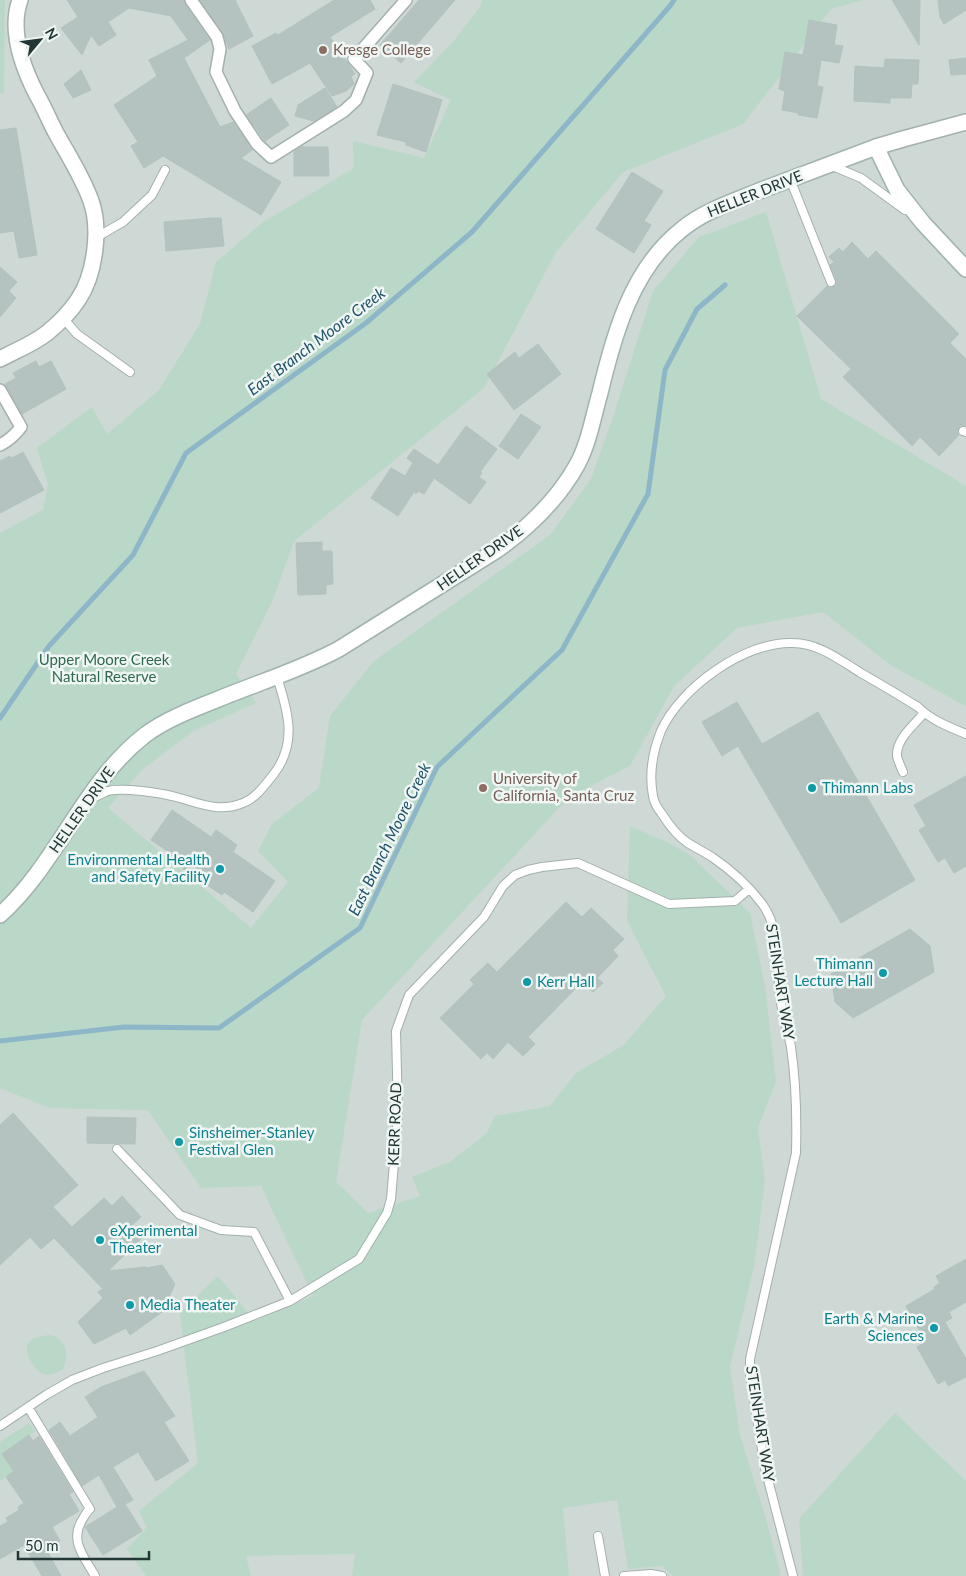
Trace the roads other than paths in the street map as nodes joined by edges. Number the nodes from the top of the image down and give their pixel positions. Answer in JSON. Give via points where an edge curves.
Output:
{"nodes":[{"id":1,"x":20,"y":0,"type":"edge"},
{"id":2,"x":191,"y":0,"type":"edge"},
{"id":3,"x":406,"y":0,"type":"edge"},
{"id":4,"x":966,"y":122,"type":"edge"},
{"id":5,"x":876,"y":147,"type":"junction"},
{"id":6,"x":830,"y":165,"type":"junction"},
{"id":7,"x":166,"y":170,"type":"dead end"},
{"id":8,"x":790,"y":179,"type":"junction"},
{"id":9,"x":923,"y":222,"type":"junction"},
{"id":10,"x":97,"y":238,"type":"junction"},
{"id":11,"x":966,"y":269,"type":"edge"},
{"id":12,"x":831,"y":282,"type":"dead end"},
{"id":13,"x":63,"y":318,"type":"junction"},
{"id":14,"x":0,"y":359,"type":"edge"},
{"id":15,"x":130,"y":372,"type":"dead end"},
{"id":16,"x":0,"y":390,"type":"edge"},
{"id":17,"x":0,"y":445,"type":"edge"},
{"id":18,"x":277,"y":677,"type":"junction"},
{"id":19,"x":924,"y":714,"type":"junction"},
{"id":20,"x":966,"y":734,"type":"edge"},
{"id":21,"x":903,"y":772,"type":"dead end"},
{"id":22,"x":87,"y":801,"type":"junction"},
{"id":23,"x":749,"y":889,"type":"junction"},
{"id":24,"x":0,"y":914,"type":"edge"},
{"id":25,"x":117,"y":1149,"type":"dead end"},
{"id":26,"x":290,"y":1301,"type":"junction"},
{"id":27,"x":28,"y":1407,"type":"junction"},
{"id":28,"x":0,"y":1426,"type":"edge"},
{"id":29,"x":598,"y":1536,"type":"dead end"},
{"id":30,"x":96,"y":1576,"type":"edge"},
{"id":31,"x":605,"y":1576,"type":"edge"},
{"id":32,"x":624,"y":1576,"type":"edge"},
{"id":33,"x":662,"y":1576,"type":"edge"},
{"id":34,"x":793,"y":1576,"type":"edge"}],
"edges":[{"from":1,"to":10,"type":"main road","via":[[16,22],[24,65],[91,202]]},
{"from":2,"to":3,"type":"street","via":[[217,37],[220,49],[216,72],[235,111],[257,144],[271,157],[356,100],[367,73],[354,59]]},
{"from":4,"to":5,"type":"main road","name":"HELLER DRIVE"},
{"from":5,"to":6,"type":"main road","name":"HELLER DRIVE"},
{"from":5,"to":9,"type":"main road","via":[[897,190]]},
{"from":6,"to":8,"type":"main road","name":"HELLER DRIVE"},
{"from":6,"to":9,"type":"lane","via":[[869,183]]},
{"from":7,"to":10,"type":"lane","via":[[152,195],[123,222]]},
{"from":8,"to":12,"type":"lane"},
{"from":8,"to":18,"type":"main road","name":"HELLER DRIVE","via":[[702,216],[660,250],[628,303],[606,366],[588,440],[577,465],[545,508],[509,541],[463,572],[339,649]]},
{"from":9,"to":11,"type":"main road"},
{"from":10,"to":13,"type":"main road","via":[[94,259],[79,300]]},
{"from":13,"to":14,"type":"main road","via":[[45,335]]},
{"from":13,"to":15,"type":"lane","via":[[77,334]]},
{"from":16,"to":17,"type":"street","via":[[21,427]]},
{"from":18,"to":22,"type":"main road","name":"HELLER DRIVE","via":[[187,711],[146,734],[118,760]]},
{"from":18,"to":22,"type":"lane","via":[[286,704],[288,747],[275,772],[260,791],[244,803],[211,808],[141,790],[110,791]]},
{"from":19,"to":20,"type":"lane","name":"STEINHART WAY"},
{"from":19,"to":21,"type":"lane","via":[[899,744],[897,757]]},
{"from":19,"to":23,"type":"lane","name":"STEINHART WAY","via":[[918,707],[829,654],[793,643],[764,648],[726,663],[689,693],[674,709],[654,752],[653,797],[670,827]]},
{"from":22,"to":24,"type":"main road","name":"HELLER DRIVE","via":[[38,874]]},
{"from":23,"to":26,"type":"lane","name":"KERR ROAD","via":[[735,901],[669,904],[578,863],[542,867],[515,875],[503,886],[484,918],[409,995],[396,1031],[398,1115],[388,1213],[359,1259]]},
{"from":23,"to":34,"type":"lane","name":"STEINHART WAY","via":[[763,905],[775,936],[780,998],[791,1046],[798,1119],[796,1152],[750,1358],[765,1468]]},
{"from":25,"to":26,"type":"lane","via":[[180,1215],[221,1230],[254,1232]]},
{"from":26,"to":27,"type":"lane","name":"KERR ROAD","via":[[85,1375]]},
{"from":27,"to":28,"type":"lane","name":"KERR ROAD"},
{"from":27,"to":30,"type":"lane","via":[[90,1509],[76,1530],[76,1540]]},
{"from":29,"to":31,"type":"lane"},
{"from":32,"to":33,"type":"lane"}]}
